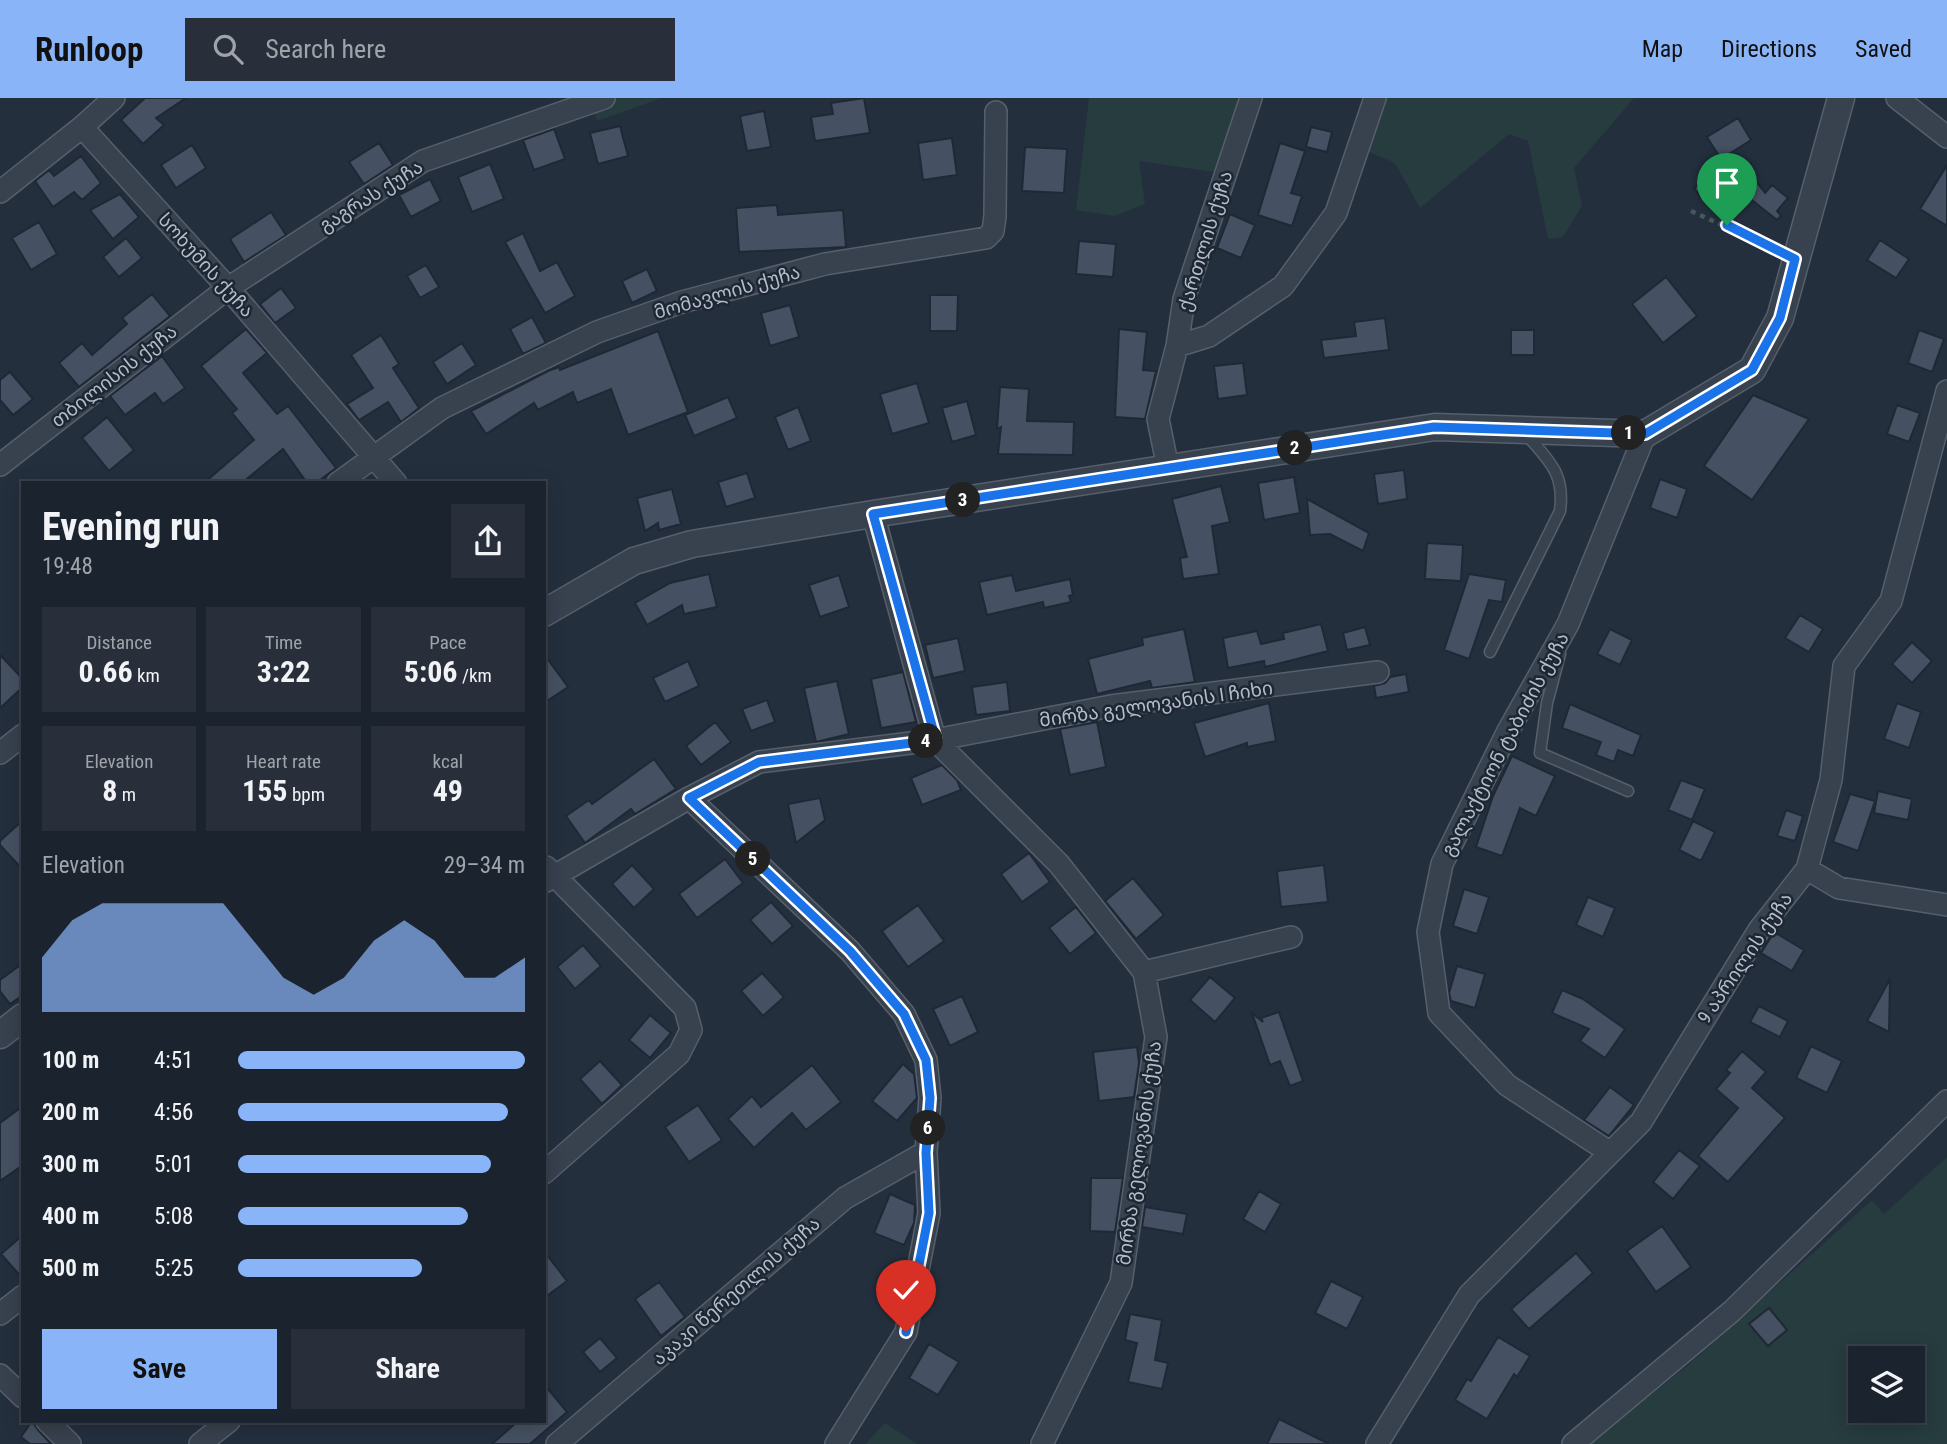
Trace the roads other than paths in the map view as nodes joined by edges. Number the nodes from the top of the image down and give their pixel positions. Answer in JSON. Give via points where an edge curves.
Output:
{"nodes":[{"id":1,"x":114,"y":98,"type":"edge"},
{"id":2,"x":604,"y":98,"type":"edge"},
{"id":3,"x":1251,"y":98,"type":"edge"},
{"id":4,"x":1375,"y":98,"type":"edge"},
{"id":5,"x":1841,"y":98,"type":"edge"},
{"id":6,"x":1897,"y":98,"type":"edge"},
{"id":7,"x":996,"y":112,"type":"dead end"},
{"id":8,"x":82,"y":127,"type":"junction"},
{"id":9,"x":1947,"y":137,"type":"edge"},
{"id":10,"x":0,"y":192,"type":"edge"},
{"id":11,"x":228,"y":288,"type":"junction"},
{"id":12,"x":1177,"y":346,"type":"junction"},
{"id":13,"x":1947,"y":391,"type":"edge"},
{"id":14,"x":1522,"y":430,"type":"junction"},
{"id":15,"x":1645,"y":434,"type":"junction"},
{"id":16,"x":372,"y":456,"type":"junction"},
{"id":17,"x":0,"y":465,"type":"edge"},
{"id":18,"x":1168,"y":468,"type":"junction"},
{"id":19,"x":341,"y":481,"type":"edge"},
{"id":20,"x":394,"y":481,"type":"edge"},
{"id":21,"x":873,"y":514,"type":"junction"},
{"id":22,"x":546,"y":612,"type":"edge"},
{"id":23,"x":1568,"y":624,"type":"junction"},
{"id":24,"x":1490,"y":652,"type":"dead end"},
{"id":25,"x":1378,"y":672,"type":"dead end"},
{"id":26,"x":21,"y":737,"type":"edge"},
{"id":27,"x":936,"y":740,"type":"junction"},
{"id":28,"x":0,"y":753,"type":"edge"},
{"id":29,"x":1628,"y":791,"type":"dead end"},
{"id":30,"x":689,"y":798,"type":"junction"},
{"id":31,"x":1807,"y":869,"type":"junction"},
{"id":32,"x":547,"y":874,"type":"edge"},
{"id":33,"x":1947,"y":905,"type":"edge"},
{"id":34,"x":1291,"y":937,"type":"dead end"},
{"id":35,"x":1143,"y":972,"type":"junction"},
{"id":36,"x":21,"y":1019,"type":"edge"},
{"id":37,"x":0,"y":1035,"type":"edge"},
{"id":38,"x":1947,"y":1101,"type":"edge"},
{"id":39,"x":1609,"y":1152,"type":"junction"},
{"id":40,"x":926,"y":1153,"type":"junction"},
{"id":41,"x":546,"y":1172,"type":"edge"},
{"id":42,"x":21,"y":1298,"type":"edge"},
{"id":43,"x":0,"y":1314,"type":"edge"},
{"id":44,"x":0,"y":1375,"type":"edge"},
{"id":45,"x":21,"y":1395,"type":"edge"},
{"id":46,"x":49,"y":1423,"type":"edge"},
{"id":47,"x":226,"y":1423,"type":"edge"},
{"id":48,"x":70,"y":1444,"type":"edge"},
{"id":49,"x":200,"y":1444,"type":"edge"},
{"id":50,"x":557,"y":1444,"type":"edge"},
{"id":51,"x":836,"y":1444,"type":"edge"},
{"id":52,"x":1042,"y":1444,"type":"edge"},
{"id":53,"x":1377,"y":1444,"type":"edge"},
{"id":54,"x":1573,"y":1444,"type":"edge"}],
"edges":[{"from":1,"to":8,"type":"street"},
{"from":2,"to":11,"type":"street","name":"გაგრას ქუჩა","via":[[423,161]]},
{"from":3,"to":12,"type":"street","name":"ქართლის ქუჩა","via":[[1184,299]]},
{"from":4,"to":12,"type":"street","via":[[1336,213],[1283,286],[1209,335]]},
{"from":5,"to":15,"type":"street","via":[[1780,318],[1752,370]]},
{"from":6,"to":9,"type":"street"},
{"from":7,"to":16,"type":"street","name":"მომავლის ქუჩა","via":[[995,216],[993,231],[986,238],[825,264],[658,310],[597,332],[442,408]]},
{"from":8,"to":10,"type":"street"},
{"from":8,"to":11,"type":"street","name":"სოხუმის ქუჩა"},
{"from":11,"to":16,"type":"street","name":"სოხუმის ქუჩა"},
{"from":11,"to":17,"type":"street","name":"თბილისის ქუჩა"},
{"from":12,"to":18,"type":"street","name":"ქართლის ქუჩა","via":[[1158,419]]},
{"from":13,"to":31,"type":"street","name":"9 აპრილის ქუჩა","via":[[1891,601],[1844,666],[1831,780]]},
{"from":14,"to":15,"type":"street"},
{"from":14,"to":18,"type":"street","via":[[1434,427]]},
{"from":14,"to":24,"type":"lane","via":[[1559,474],[1562,502]]},
{"from":15,"to":23,"type":"street","name":"გალაქტიონ ტაბიძის ქუჩა"},
{"from":16,"to":19,"type":"street"},
{"from":16,"to":20,"type":"street","name":"სოხუმის ქუჩა"},
{"from":18,"to":21,"type":"street"},
{"from":21,"to":22,"type":"street","via":[[692,544],[634,561]]},
{"from":21,"to":27,"type":"street","name":"მირზა გელოვანის ქუჩა"},
{"from":23,"to":29,"type":"lane","via":[[1547,703],[1540,754]]},
{"from":23,"to":39,"type":"street","name":"გალაქტიონ ტაბიძის ქუჩა","via":[[1442,864],[1428,932],[1439,1013],[1507,1085]]},
{"from":25,"to":27,"type":"street","name":"მირზა გელოვანის I ჩიხი","via":[[1111,706]]},
{"from":26,"to":28,"type":"street"},
{"from":27,"to":30,"type":"street","name":"მირზა გელოვანის I ჩიხი","via":[[759,762]]},
{"from":27,"to":35,"type":"street","name":"მირზა გელოვანის ქუჩა","via":[[1059,864]]},
{"from":30,"to":32,"type":"street","name":"მირზა გელოვანის I ჩიხი"},
{"from":30,"to":40,"type":"street","via":[[850,951],[904,1014],[926,1060],[930,1098]]},
{"from":31,"to":33,"type":"street","via":[[1839,888]]},
{"from":31,"to":39,"type":"street","name":"9 აპრილის ქუჩა","via":[[1759,930],[1641,1122]]},
{"from":32,"to":41,"type":"street","via":[[685,1008],[691,1030],[679,1054]]},
{"from":34,"to":35,"type":"street"},
{"from":35,"to":52,"type":"street","name":"მირზა გელოვანის ქუჩა","via":[[1156,1037],[1121,1283]]},
{"from":36,"to":37,"type":"street"},
{"from":38,"to":54,"type":"street","via":[[1732,1311]]},
{"from":39,"to":53,"type":"street","name":"9 აპრილის ქუჩა","via":[[1469,1295]]},
{"from":40,"to":50,"type":"street","name":"აკაკი წერეთლის ქუჩა","via":[[845,1198]]},
{"from":40,"to":51,"type":"street","via":[[929,1213],[906,1332]]},
{"from":42,"to":43,"type":"street"},
{"from":44,"to":45,"type":"street"},
{"from":46,"to":48,"type":"street"},
{"from":47,"to":49,"type":"street"}]}
